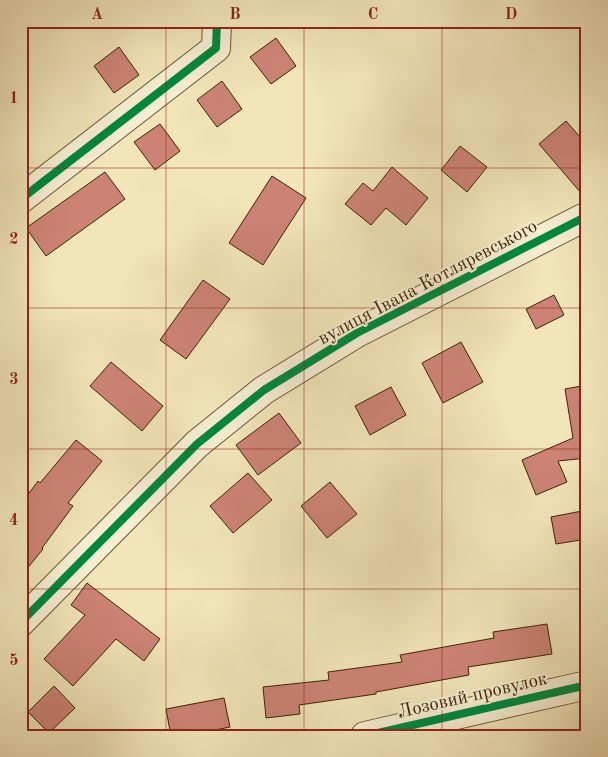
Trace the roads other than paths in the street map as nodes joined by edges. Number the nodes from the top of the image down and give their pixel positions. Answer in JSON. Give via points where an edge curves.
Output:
{"nodes":[{"id":1,"x":217,"y":21,"type":"edge"},
{"id":2,"x":21,"y":199,"type":"edge"},
{"id":3,"x":587,"y":216,"type":"edge"},
{"id":4,"x":21,"y":622,"type":"edge"},
{"id":5,"x":587,"y":685,"type":"edge"},
{"id":6,"x":365,"y":736,"type":"edge"}],
"edges":[{"from":1,"to":2,"type":"street","via":[[216,48]]},
{"from":3,"to":4,"type":"street","name":"вулиця Івана Котляревського","via":[[357,333],[264,390],[197,444]]},
{"from":5,"to":6,"type":"street","name":"Лозовий провулок"}]}
